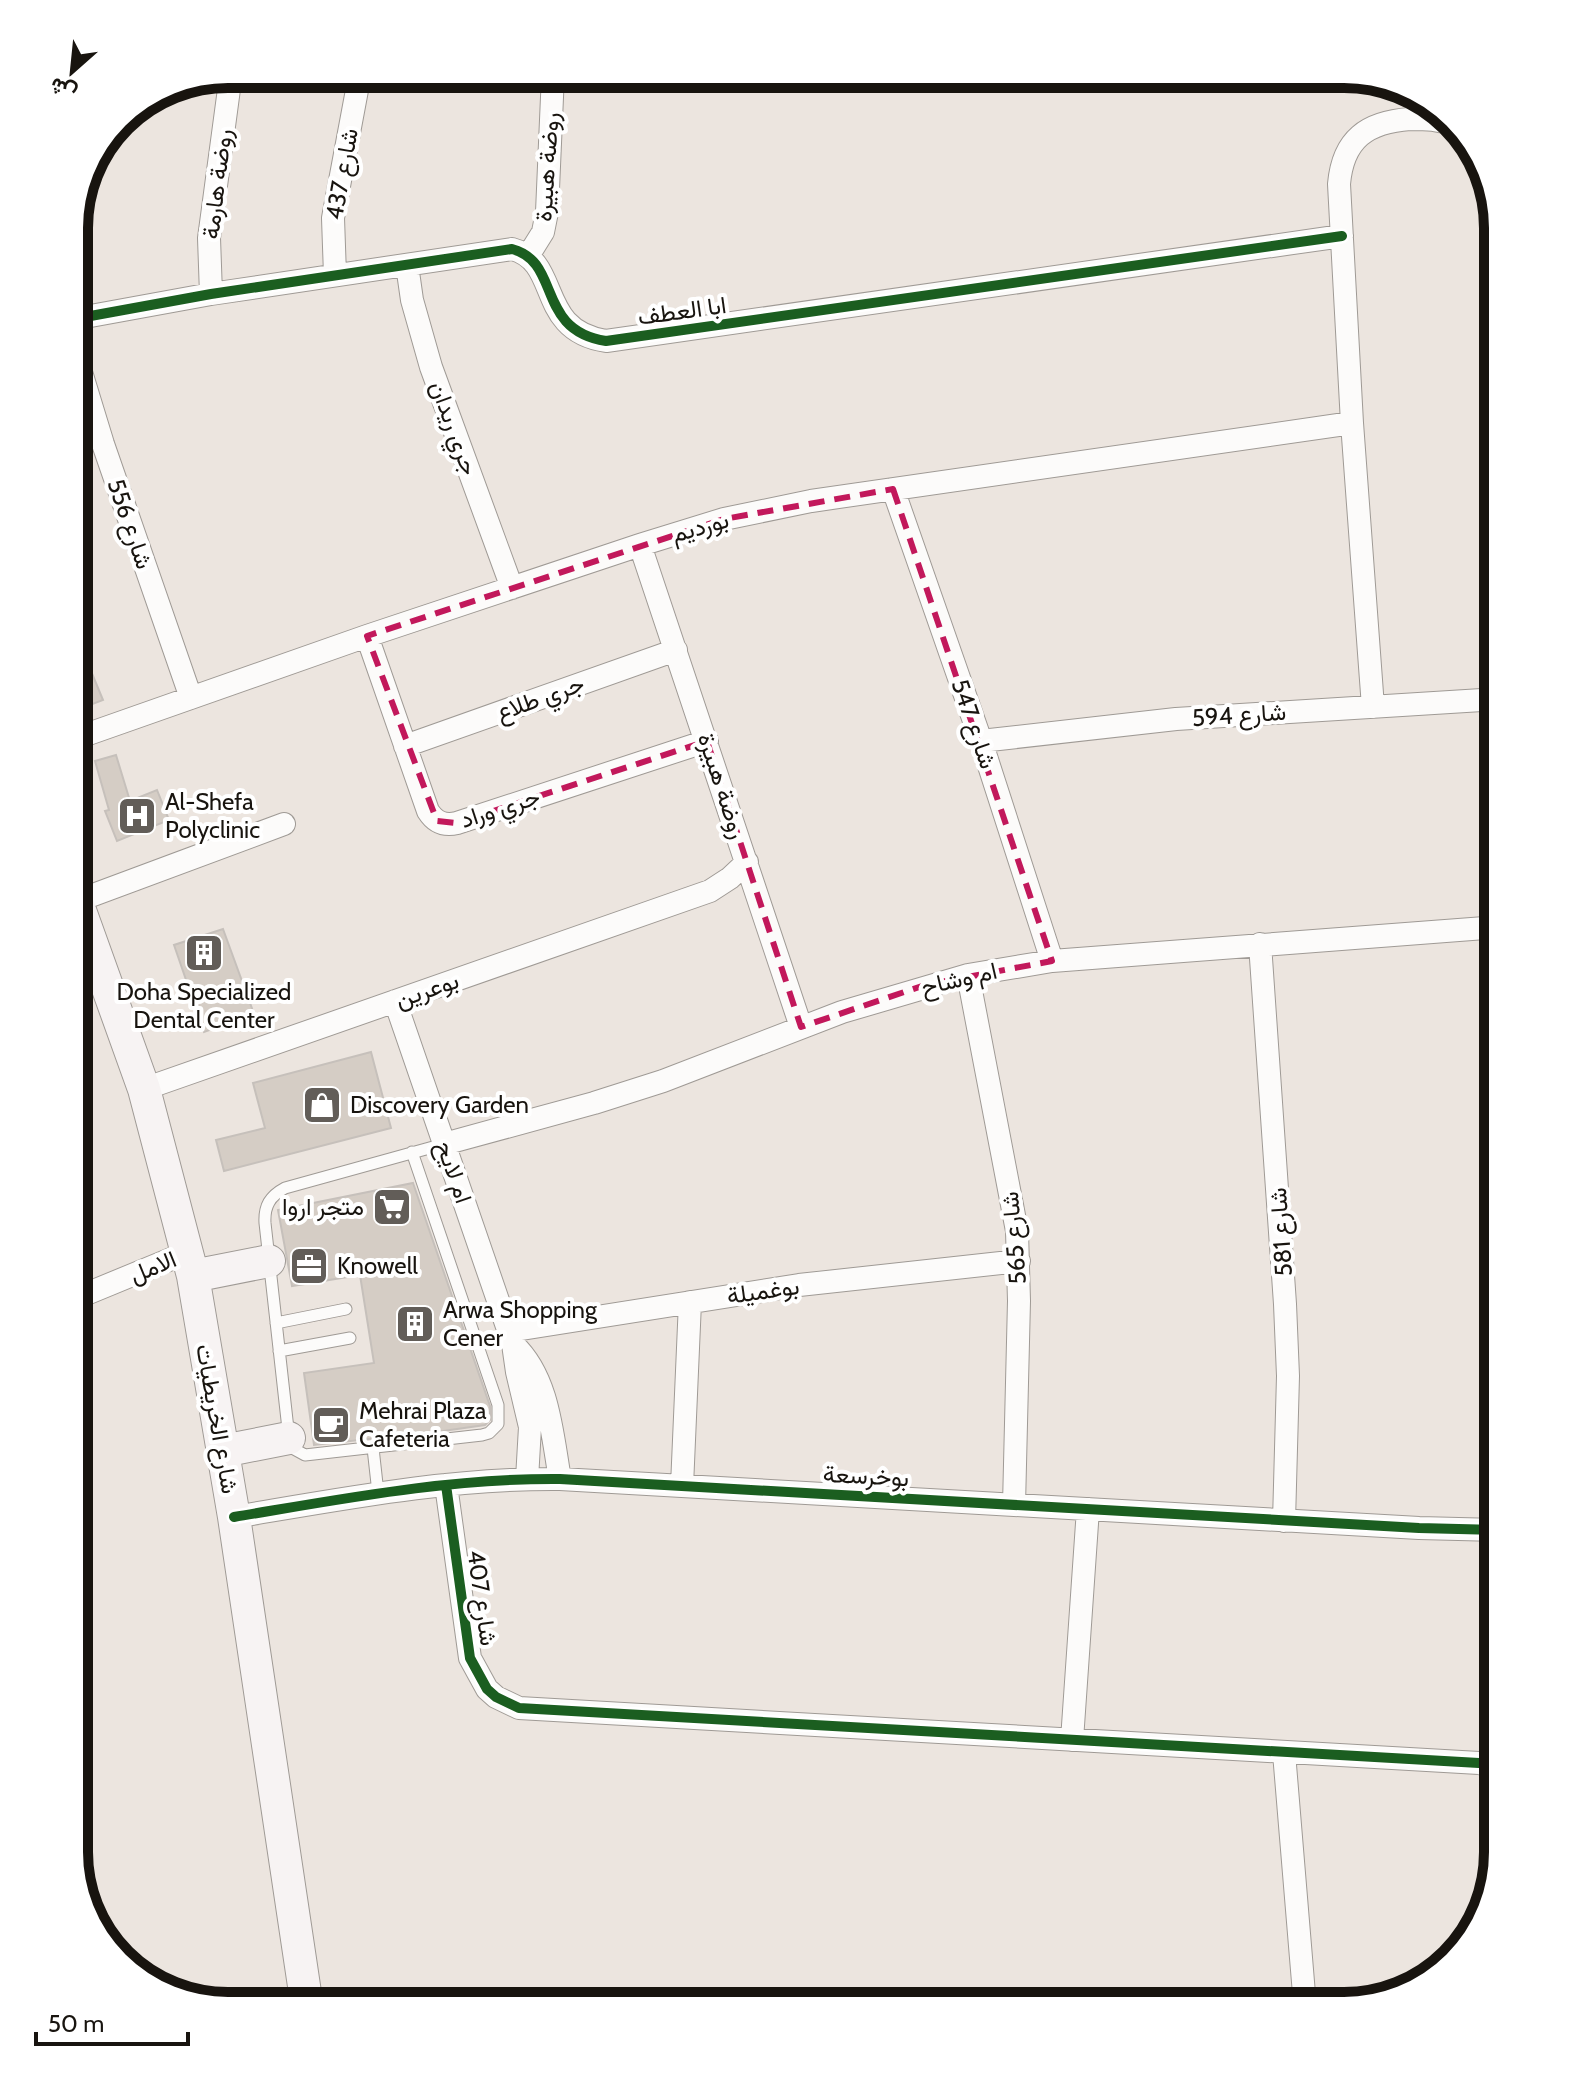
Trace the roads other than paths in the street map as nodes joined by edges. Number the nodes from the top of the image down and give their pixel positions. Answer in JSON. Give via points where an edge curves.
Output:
{"nodes":[{"id":1,"x":229,"y":88,"type":"edge"},
{"id":2,"x":357,"y":88,"type":"edge"},
{"id":3,"x":552,"y":88,"type":"edge"},
{"id":4,"x":1433,"y":121,"type":"edge"},
{"id":5,"x":1342,"y":236,"type":"junction"},
{"id":6,"x":528,"y":256,"type":"junction"},
{"id":7,"x":407,"y":265,"type":"junction"},
{"id":8,"x":335,"y":275,"type":"junction"},
{"id":9,"x":211,"y":294,"type":"junction"},
{"id":10,"x":88,"y":316,"type":"edge"},
{"id":11,"x":88,"y":394,"type":"edge"},
{"id":12,"x":1352,"y":423,"type":"junction"},
{"id":13,"x":893,"y":489,"type":"junction"},
{"id":14,"x":640,"y":545,"type":"junction"},
{"id":15,"x":512,"y":588,"type":"junction"},
{"id":16,"x":367,"y":636,"type":"junction"},
{"id":17,"x":676,"y":650,"type":"junction"},
{"id":18,"x":191,"y":698,"type":"junction"},
{"id":19,"x":1484,"y":700,"type":"edge"},
{"id":20,"x":1373,"y":707,"type":"junction"},
{"id":21,"x":88,"y":734,"type":"edge"},
{"id":22,"x":707,"y":741,"type":"junction"},
{"id":23,"x":981,"y":741,"type":"junction"},
{"id":24,"x":405,"y":746,"type":"junction"},
{"id":25,"x":284,"y":824,"type":"dead end"},
{"id":26,"x":747,"y":862,"type":"junction"},
{"id":27,"x":710,"y":891,"type":"junction"},
{"id":28,"x":756,"y":891,"type":"junction"},
{"id":29,"x":88,"y":894,"type":"edge"},
{"id":30,"x":1484,"y":928,"type":"edge"},
{"id":31,"x":88,"y":932,"type":"edge"},
{"id":32,"x":1260,"y":944,"type":"junction"},
{"id":33,"x":1052,"y":961,"type":"junction"},
{"id":34,"x":968,"y":975,"type":"junction"},
{"id":35,"x":395,"y":1001,"type":"junction"},
{"id":36,"x":801,"y":1027,"type":"junction"},
{"id":37,"x":144,"y":1089,"type":"junction"},
{"id":38,"x":444,"y":1144,"type":"junction"},
{"id":39,"x":412,"y":1152,"type":"junction"},
{"id":40,"x":269,"y":1261,"type":"junction"},
{"id":41,"x":1019,"y":1261,"type":"junction"},
{"id":42,"x":190,"y":1264,"type":"junction"},
{"id":43,"x":88,"y":1295,"type":"edge"},
{"id":44,"x":690,"y":1302,"type":"junction"},
{"id":45,"x":346,"y":1309,"type":"dead end"},
{"id":46,"x":276,"y":1323,"type":"junction"},
{"id":47,"x":350,"y":1338,"type":"dead end"},
{"id":48,"x":511,"y":1338,"type":"junction"},
{"id":49,"x":279,"y":1351,"type":"junction"},
{"id":50,"x":289,"y":1438,"type":"junction"},
{"id":51,"x":373,"y":1448,"type":"junction"},
{"id":52,"x":223,"y":1451,"type":"junction"},
{"id":53,"x":527,"y":1479,"type":"junction"},
{"id":54,"x":560,"y":1479,"type":"junction"},
{"id":55,"x":446,"y":1485,"type":"junction"},
{"id":56,"x":682,"y":1486,"type":"junction"},
{"id":57,"x":378,"y":1493,"type":"junction"},
{"id":58,"x":1014,"y":1505,"type":"junction"},
{"id":59,"x":1088,"y":1509,"type":"junction"},
{"id":60,"x":234,"y":1517,"type":"junction"},
{"id":61,"x":1284,"y":1521,"type":"junction"},
{"id":62,"x":1484,"y":1529,"type":"edge"},
{"id":63,"x":1072,"y":1740,"type":"junction"},
{"id":64,"x":1284,"y":1753,"type":"junction"},
{"id":65,"x":1484,"y":1764,"type":"edge"},
{"id":66,"x":305,"y":1992,"type":"edge"},
{"id":67,"x":1304,"y":1992,"type":"edge"}],
"edges":[{"from":1,"to":9,"type":"street","name":"روضة هارمة","via":[[209,238]]},
{"from":2,"to":8,"type":"street","name":"شارع 437","via":[[333,218]]},
{"from":3,"to":6,"type":"street","name":"روضة هبيرة","via":[[547,212],[543,232]]},
{"from":4,"to":5,"type":"street","via":[[1377,124],[1348,148],[1340,165]]},
{"from":5,"to":6,"type":"street","name":"ابا العطف","via":[[606,341],[581,334],[561,318]]},
{"from":5,"to":12,"type":"street"},
{"from":6,"to":7,"type":"street","via":[[503,249]]},
{"from":7,"to":8,"type":"street"},
{"from":7,"to":15,"type":"street","name":"جري ريدان","via":[[431,367]]},
{"from":8,"to":9,"type":"street"},
{"from":9,"to":10,"type":"street"},
{"from":11,"to":18,"type":"street","name":"شارع 556"},
{"from":12,"to":13,"type":"street","name":"بورديم"},
{"from":12,"to":20,"type":"street"},
{"from":13,"to":14,"type":"street","name":"بورديم","via":[[767,509]]},
{"from":13,"to":23,"type":"street","name":"شارع 547"},
{"from":14,"to":15,"type":"street","name":"بورديم"},
{"from":14,"to":17,"type":"street","name":"روضة هبيرة"},
{"from":15,"to":16,"type":"street","name":"بورديم"},
{"from":16,"to":18,"type":"street","name":"بورديم"},
{"from":16,"to":24,"type":"street","name":"جري وراد"},
{"from":17,"to":22,"type":"street","name":"روضة هبيرة"},
{"from":17,"to":24,"type":"street","name":"جري طلاع"},
{"from":18,"to":21,"type":"street","name":"بورديم"},
{"from":19,"to":20,"type":"street","name":"شارع 594"},
{"from":20,"to":23,"type":"street","name":"شارع 594","via":[[1176,719]]},
{"from":22,"to":24,"type":"street","name":"جري وراد","via":[[450,825],[428,811]]},
{"from":22,"to":26,"type":"street","name":"روضة هبيرة"},
{"from":23,"to":33,"type":"street","name":"شارع 547"},
{"from":25,"to":29,"type":"street"},
{"from":26,"to":27,"type":"street","name":"بوعرين"},
{"from":26,"to":28,"type":"street","name":"روضة هبيرة"},
{"from":27,"to":28,"type":"street","name":"بوعرين"},
{"from":27,"to":35,"type":"street","name":"بوعرين"},
{"from":28,"to":36,"type":"street","name":"روضة هبيرة"},
{"from":30,"to":32,"type":"street","name":"ام وشاح"},
{"from":31,"to":37,"type":"street","name":"شارع الخريطيات"},
{"from":32,"to":33,"type":"street","name":"ام وشاح"},
{"from":32,"to":61,"type":"street","name":"شارع 581","via":[[1288,1376]]},
{"from":33,"to":34,"type":"street","name":"ام وشاح"},
{"from":34,"to":36,"type":"street","name":"ام وشاح"},
{"from":34,"to":41,"type":"street","name":"شارع 565","via":[[1013,1201]]},
{"from":35,"to":37,"type":"street","name":"بوعرين"},
{"from":35,"to":38,"type":"street","name":"ام لايح"},
{"from":36,"to":38,"type":"street","name":"ام وشاح","via":[[649,1085]]},
{"from":37,"to":42,"type":"street","name":"شارع الخريطيات"},
{"from":38,"to":39,"type":"lane"},
{"from":38,"to":48,"type":"street","name":"ام لايح"},
{"from":39,"to":40,"type":"lane","via":[[277,1192],[264,1214]]},
{"from":39,"to":51,"type":"lane","via":[[500,1418],[482,1435]]},
{"from":40,"to":42,"type":"street"},
{"from":40,"to":46,"type":"lane"},
{"from":41,"to":44,"type":"street","name":"بوغميلة"},
{"from":41,"to":58,"type":"street","name":"شارع 565"},
{"from":42,"to":43,"type":"street","name":"الامل"},
{"from":42,"to":52,"type":"street","name":"شارع الخريطيات"},
{"from":44,"to":48,"type":"street","name":"بوغميلة"},
{"from":44,"to":56,"type":"street"},
{"from":45,"to":46,"type":"lane"},
{"from":46,"to":49,"type":"lane"},
{"from":47,"to":49,"type":"lane"},
{"from":48,"to":53,"type":"street","name":"ام لايح","via":[[530,1427]]},
{"from":48,"to":54,"type":"street","name":"ام لايح","via":[[528,1360],[545,1402]]},
{"from":49,"to":50,"type":"lane"},
{"from":50,"to":51,"type":"lane","via":[[299,1453],[311,1456]]},
{"from":50,"to":52,"type":"street"},
{"from":51,"to":57,"type":"lane"},
{"from":52,"to":60,"type":"street","name":"شارع الخريطيات"},
{"from":53,"to":54,"type":"street","name":"بوخرسعة"},
{"from":53,"to":55,"type":"street","name":"بوخرسعة"},
{"from":54,"to":56,"type":"street","name":"بوخرسعة"},
{"from":55,"to":57,"type":"street","name":"بوخرسعة"},
{"from":55,"to":63,"type":"street","name":"شارع 407","via":[[470,1658],[487,1689],[507,1703],[531,1710]]},
{"from":56,"to":58,"type":"street","name":"بوخرسعة"},
{"from":57,"to":60,"type":"street","name":"بوخرسعة"},
{"from":58,"to":59,"type":"street","name":"بوخرسعة"},
{"from":59,"to":61,"type":"street","name":"بوخرسعة"},
{"from":59,"to":63,"type":"street"},
{"from":60,"to":66,"type":"street","name":"شارع الخريطيات"},
{"from":61,"to":62,"type":"street","name":"بوخرسعة"},
{"from":63,"to":64,"type":"street"},
{"from":64,"to":65,"type":"street"},
{"from":64,"to":67,"type":"street"}]}
